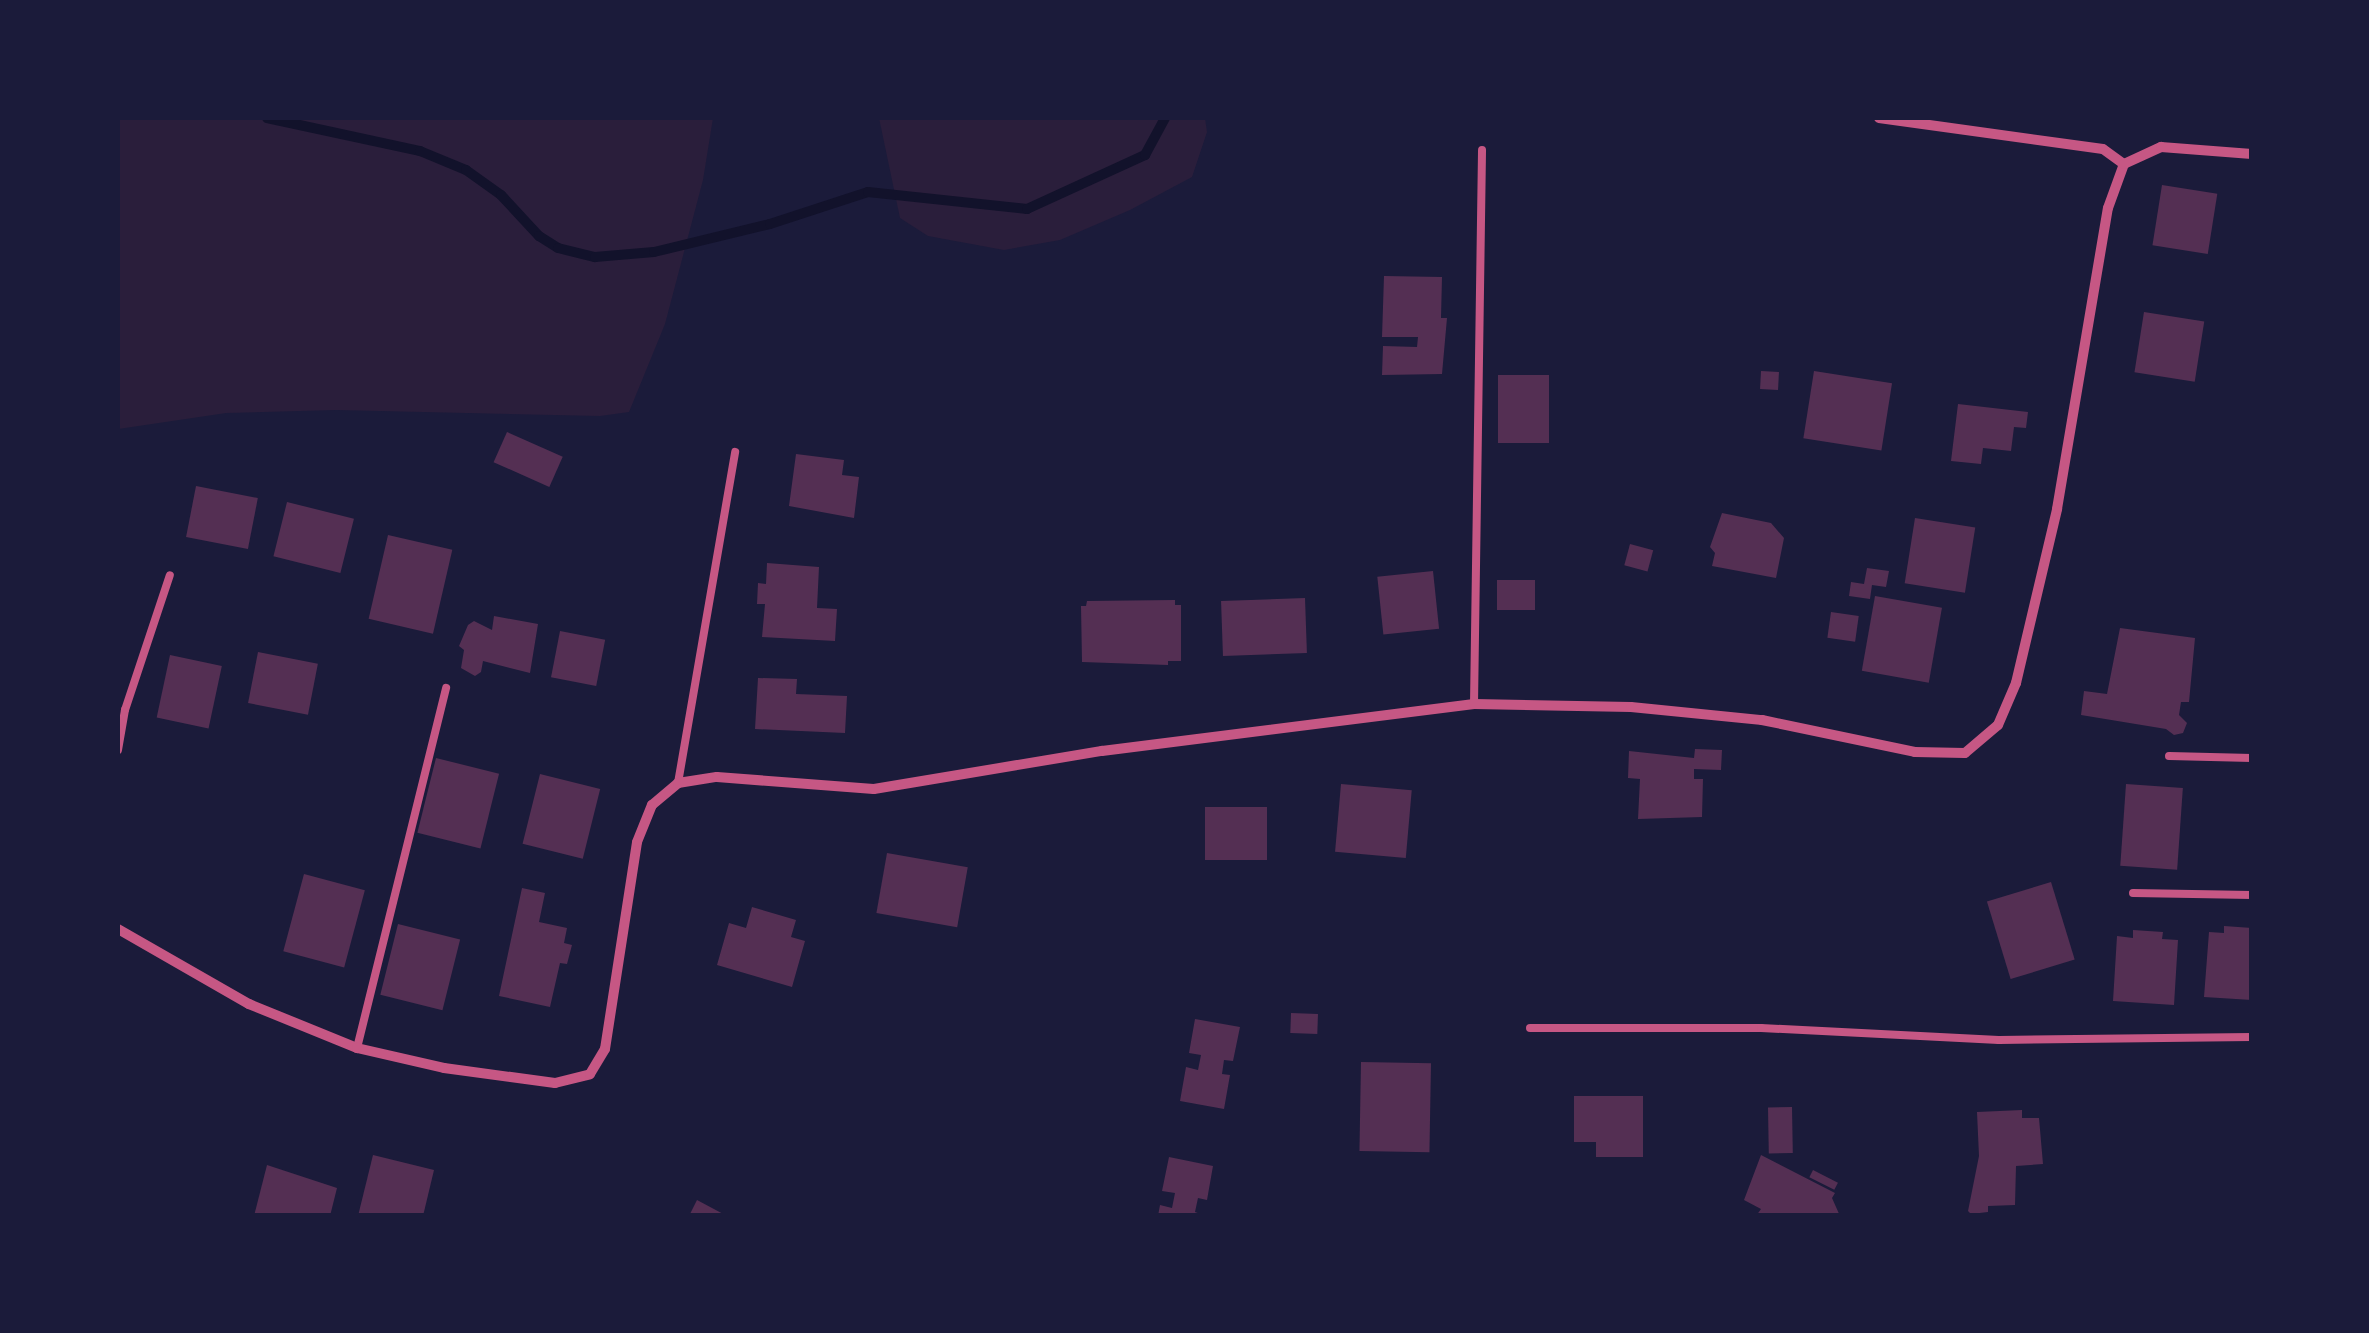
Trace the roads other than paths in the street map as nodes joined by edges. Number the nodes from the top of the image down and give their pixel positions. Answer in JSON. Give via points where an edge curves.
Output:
{"nodes":[{"id":1,"x":1879,"y":118,"type":"edge"},
{"id":2,"x":1955,"y":121,"type":"edge"},
{"id":3,"x":1482,"y":150,"type":"dead end"},
{"id":4,"x":2252,"y":154,"type":"edge"},
{"id":5,"x":2124,"y":164,"type":"junction"},
{"id":6,"x":735,"y":452,"type":"dead end"},
{"id":7,"x":170,"y":575,"type":"dead end"},
{"id":8,"x":446,"y":688,"type":"dead end"},
{"id":9,"x":1474,"y":704,"type":"junction"},
{"id":10,"x":118,"y":750,"type":"edge"},
{"id":11,"x":2169,"y":756,"type":"dead end"},
{"id":12,"x":2252,"y":758,"type":"edge"},
{"id":13,"x":678,"y":783,"type":"junction"},
{"id":14,"x":2134,"y":893,"type":"dead end"},
{"id":15,"x":2252,"y":896,"type":"edge"},
{"id":16,"x":118,"y":929,"type":"edge"},
{"id":17,"x":1530,"y":1028,"type":"dead end"},
{"id":18,"x":2252,"y":1038,"type":"edge"},
{"id":19,"x":356,"y":1048,"type":"junction"}],
"edges":[{"from":1,"to":2,"type":"street"},
{"from":2,"to":5,"type":"street","via":[[2104,149]]},
{"from":3,"to":9,"type":"lane"},
{"from":4,"to":5,"type":"street","via":[[2161,147]]},
{"from":5,"to":9,"type":"street","via":[[2108,208],[2057,509],[2016,683],[1998,725],[1976,744],[1965,752],[1916,752],[1762,720]]},
{"from":6,"to":13,"type":"lane"},
{"from":7,"to":10,"type":"lane"},
{"from":8,"to":19,"type":"lane"},
{"from":9,"to":13,"type":"street","via":[[1102,751],[874,789],[717,777]]},
{"from":11,"to":12,"type":"lane"},
{"from":13,"to":19,"type":"street","via":[[652,805],[637,842],[605,1049],[590,1074],[555,1083]]},
{"from":14,"to":15,"type":"lane"},
{"from":16,"to":19,"type":"street","via":[[250,1004]]},
{"from":17,"to":18,"type":"lane","via":[[1762,1028],[1999,1040]]}]}
